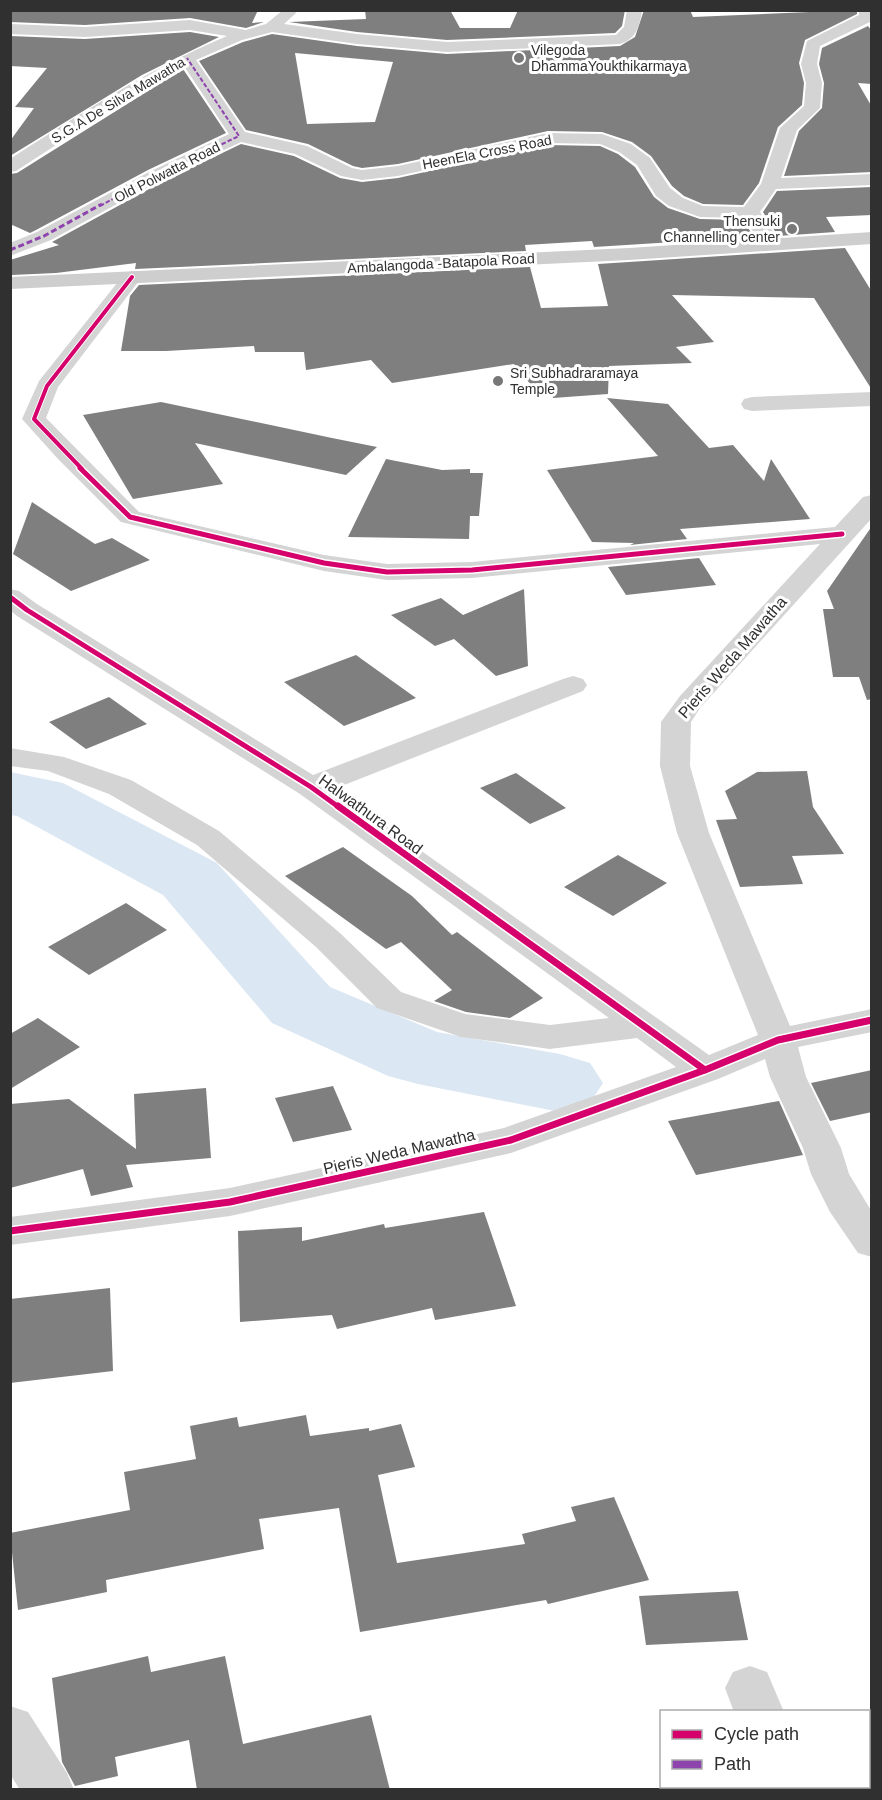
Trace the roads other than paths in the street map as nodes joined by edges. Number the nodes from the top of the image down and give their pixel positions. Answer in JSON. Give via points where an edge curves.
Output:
{"nodes":[{"id":1,"x":293,"y":10,"type":"edge"},
{"id":2,"x":635,"y":10,"type":"edge"},
{"id":3,"x":866,"y":10,"type":"edge"},
{"id":4,"x":271,"y":27,"type":"junction"},
{"id":5,"x":10,"y":29,"type":"edge"},
{"id":6,"x":247,"y":34,"type":"junction"},
{"id":7,"x":187,"y":58,"type":"junction"},
{"id":8,"x":239,"y":136,"type":"junction"},
{"id":9,"x":19,"y":139,"type":"dead end"},
{"id":10,"x":35,"y":151,"type":"junction"},
{"id":11,"x":10,"y":167,"type":"edge"},
{"id":12,"x":872,"y":179,"type":"edge"},
{"id":13,"x":770,"y":184,"type":"junction"},
{"id":14,"x":750,"y":212,"type":"junction"},
{"id":15,"x":872,"y":238,"type":"edge"},
{"id":16,"x":771,"y":244,"type":"junction"},
{"id":17,"x":10,"y":250,"type":"edge"},
{"id":18,"x":132,"y":277,"type":"junction"},
{"id":19,"x":10,"y":283,"type":"edge"},
{"id":20,"x":872,"y":399,"type":"edge"},
{"id":21,"x":752,"y":404,"type":"dead end"},
{"id":22,"x":872,"y":501,"type":"edge"},
{"id":23,"x":842,"y":534,"type":"junction"},
{"id":24,"x":10,"y":597,"type":"edge"},
{"id":25,"x":573,"y":685,"type":"dead end"},
{"id":26,"x":10,"y":757,"type":"edge"},
{"id":27,"x":311,"y":787,"type":"junction"},
{"id":28,"x":872,"y":1020,"type":"edge"},
{"id":29,"x":643,"y":1026,"type":"junction"},
{"id":30,"x":778,"y":1040,"type":"junction"},
{"id":31,"x":705,"y":1070,"type":"junction"},
{"id":32,"x":10,"y":1231,"type":"edge"},
{"id":33,"x":872,"y":1243,"type":"edge"},
{"id":34,"x":10,"y":1728,"type":"edge"},
{"id":35,"x":49,"y":1790,"type":"edge"}],
"edges":[{"from":1,"to":4,"type":"street","name":"S.G.A De Silva Mawatha"},
{"from":2,"to":4,"type":"street","via":[[628,35],[620,39],[422,46]]},
{"from":3,"to":13,"type":"street","via":[[867,17],[813,44],[809,64],[814,83],[812,108],[789,128]]},
{"from":4,"to":6,"type":"street","name":"S.G.A De Silva Mawatha"},
{"from":5,"to":6,"type":"street","via":[[86,32],[190,26]]},
{"from":6,"to":7,"type":"street","name":"S.G.A De Silva Mawatha"},
{"from":7,"to":8,"type":"street","name":"Old Polwatta Road"},
{"from":7,"to":10,"type":"street","name":"S.G.A De Silva Mawatha"},
{"from":8,"to":14,"type":"street","name":"HeenEla Cross Road","via":[[301,150],[362,175],[398,171],[548,138],[602,139],[625,148],[644,162],[663,192],[676,202],[700,211]]},
{"from":8,"to":17,"type":"street","name":"Old Polwatta Road"},
{"from":9,"to":10,"type":"street"},
{"from":10,"to":11,"type":"street","name":"S.G.A De Silva Mawatha"},
{"from":12,"to":13,"type":"street"},
{"from":13,"to":14,"type":"street"},
{"from":14,"to":16,"type":"street"},
{"from":15,"to":16,"type":"main road","name":"Ambalangoda -Batapola Road"},
{"from":16,"to":18,"type":"main road","name":"Ambalangoda -Batapola Road"},
{"from":18,"to":19,"type":"main road","name":"Ambalangoda -Batapola Road"},
{"from":18,"to":23,"type":"street","via":[[47,386],[34,419],[130,517],[324,563],[387,572],[472,570]]},
{"from":20,"to":21,"type":"street"},
{"from":22,"to":23,"type":"street","name":"Pieris Weda Mawatha"},
{"from":23,"to":30,"type":"street","name":"Pieris Weda Mawatha","via":[[710,677],[676,722],[675,766],[693,833]]},
{"from":24,"to":27,"type":"street","name":"Halwathura Road"},
{"from":25,"to":27,"type":"street"},
{"from":26,"to":29,"type":"street","via":[[52,763],[120,787],[208,838],[328,940],[389,1000],[461,1025],[550,1037]]},
{"from":27,"to":29,"type":"street","name":"Halwathura Road"},
{"from":28,"to":30,"type":"street"},
{"from":29,"to":31,"type":"street","name":"Halwathura Road"},
{"from":30,"to":31,"type":"street","name":"Pieris Weda Mawatha"},
{"from":30,"to":33,"type":"street","via":[[788,1077],[830,1174]]},
{"from":31,"to":32,"type":"street","name":"Pieris Weda Mawatha","via":[[511,1140],[230,1202]]},
{"from":34,"to":35,"type":"street"}]}
